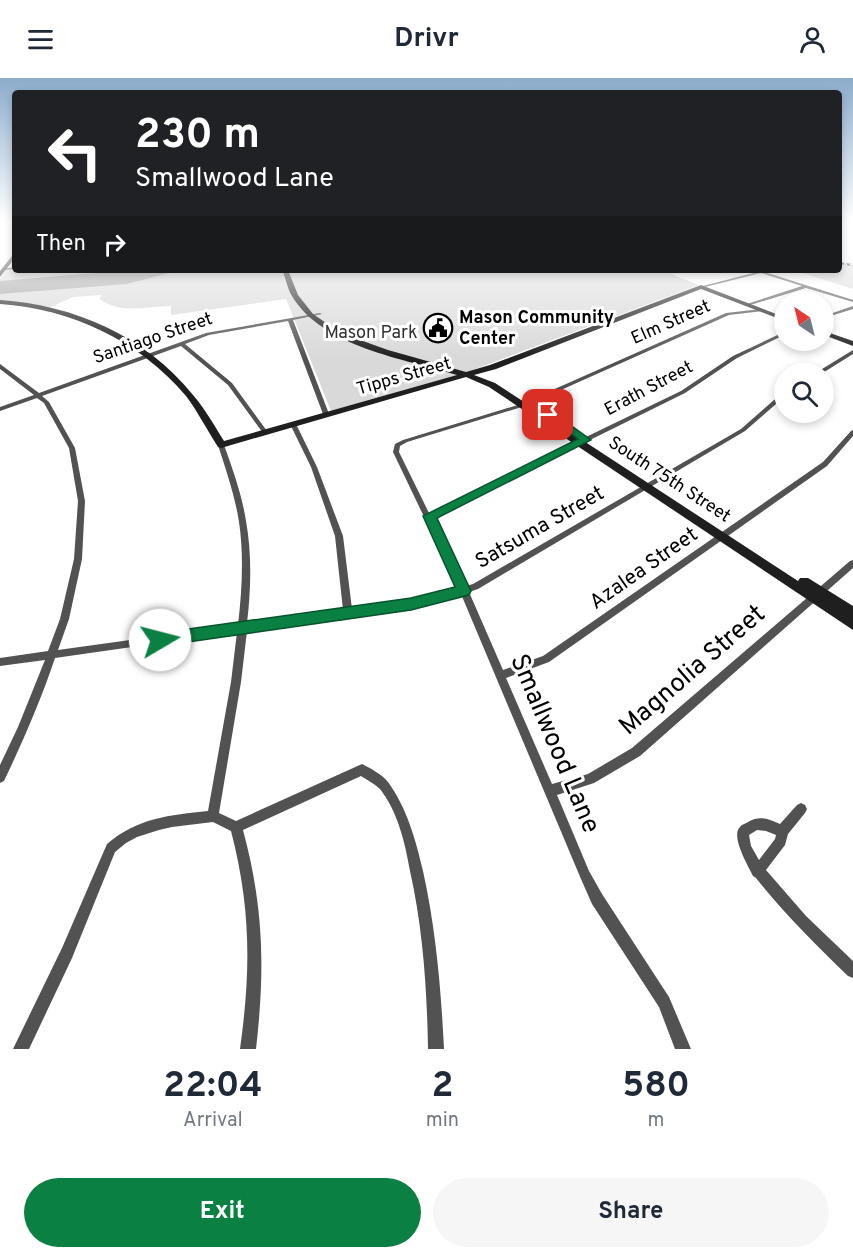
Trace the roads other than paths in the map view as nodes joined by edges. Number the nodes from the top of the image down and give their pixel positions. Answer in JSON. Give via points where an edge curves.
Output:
{"nodes":[{"id":1,"x":286,"y":273,"type":"edge"},
{"id":2,"x":293,"y":273,"type":"edge"},
{"id":3,"x":750,"y":273,"type":"edge"},
{"id":4,"x":764,"y":273,"type":"edge"},
{"id":5,"x":807,"y":286,"type":"junction"},
{"id":6,"x":701,"y":287,"type":"junction"},
{"id":7,"x":853,"y":301,"type":"edge"},
{"id":8,"x":0,"y":302,"type":"edge"},
{"id":9,"x":749,"y":305,"type":"junction"},
{"id":10,"x":853,"y":307,"type":"edge"},
{"id":11,"x":761,"y":310,"type":"junction"},
{"id":12,"x":834,"y":314,"type":"edge"},
{"id":13,"x":316,"y":315,"type":"junction"},
{"id":14,"x":774,"y":315,"type":"edge"},
{"id":15,"x":290,"y":320,"type":"junction"},
{"id":16,"x":834,"y":337,"type":"edge"},
{"id":17,"x":774,"y":338,"type":"edge"},
{"id":18,"x":181,"y":343,"type":"junction"},
{"id":19,"x":853,"y":344,"type":"edge"},
{"id":20,"x":853,"y":352,"type":"edge"},
{"id":21,"x":147,"y":356,"type":"junction"},
{"id":22,"x":834,"y":363,"type":"edge"},
{"id":23,"x":0,"y":366,"type":"edge"},
{"id":24,"x":471,"y":374,"type":"junction"},
{"id":25,"x":38,"y":395,"type":"junction"},
{"id":26,"x":526,"y":403,"type":"junction"},
{"id":27,"x":774,"y":403,"type":"edge"},
{"id":28,"x":0,"y":409,"type":"edge"},
{"id":29,"x":326,"y":414,"type":"junction"},
{"id":30,"x":293,"y":424,"type":"junction"},
{"id":31,"x":265,"y":432,"type":"junction"},
{"id":32,"x":853,"y":432,"type":"edge"},
{"id":33,"x":582,"y":441,"type":"junction"},
{"id":34,"x":221,"y":446,"type":"junction"},
{"id":35,"x":397,"y":449,"type":"joint"},
{"id":36,"x":650,"y":485,"type":"junction"},
{"id":37,"x":429,"y":516,"type":"junction"},
{"id":38,"x":725,"y":534,"type":"junction"},
{"id":39,"x":853,"y":562,"type":"edge"},
{"id":40,"x":464,"y":591,"type":"junction"},
{"id":41,"x":816,"y":594,"type":"junction"},
{"id":42,"x":348,"y":613,"type":"junction"},
{"id":43,"x":853,"y":613,"type":"edge"},
{"id":44,"x":853,"y":624,"type":"edge"},
{"id":45,"x":242,"y":628,"type":"junction"},
{"id":46,"x":50,"y":655,"type":"junction"},
{"id":47,"x":0,"y":662,"type":"edge"},
{"id":48,"x":501,"y":675,"type":"junction"},
{"id":49,"x":0,"y":777,"type":"edge"},
{"id":50,"x":549,"y":791,"type":"junction"},
{"id":51,"x":801,"y":809,"type":"dead end"},
{"id":52,"x":213,"y":816,"type":"junction"},
{"id":53,"x":236,"y":827,"type":"junction"},
{"id":54,"x":782,"y":832,"type":"junction"},
{"id":55,"x":758,"y":872,"type":"junction"},
{"id":56,"x":853,"y":971,"type":"edge"},
{"id":57,"x":21,"y":1049,"type":"edge"},
{"id":58,"x":248,"y":1049,"type":"edge"},
{"id":59,"x":436,"y":1049,"type":"edge"},
{"id":60,"x":683,"y":1049,"type":"edge"}],
"edges":[{"from":1,"to":13,"type":"street","name":"South 75th Street","via":[[296,297]]},
{"from":2,"to":13,"type":"street","name":"South 75th Street"},
{"from":3,"to":6,"type":"street","name":"Tipps Street"},
{"from":4,"to":5,"type":"street","name":"Tipps Street"},
{"from":5,"to":7,"type":"street"},
{"from":5,"to":9,"type":"street"},
{"from":6,"to":9,"type":"street"},
{"from":6,"to":24,"type":"street","name":"Tipps Street"},
{"from":8,"to":21,"type":"street","via":[[32,305],[89,323]]},
{"from":9,"to":11,"type":"street"},
{"from":10,"to":12,"type":"street"},
{"from":11,"to":14,"type":"street"},
{"from":11,"to":26,"type":"street","name":"Elm Street","via":[[728,314]]},
{"from":13,"to":15,"type":"street","name":"Santiago Street"},
{"from":13,"to":24,"type":"street","name":"South 75th Street","via":[[370,344]]},
{"from":15,"to":18,"type":"street","name":"Santiago Street","via":[[215,332]]},
{"from":15,"to":29,"type":"street"},
{"from":16,"to":19,"type":"street"},
{"from":17,"to":33,"type":"street","name":"Erath Street","via":[[735,357],[683,392]]},
{"from":18,"to":21,"type":"street","name":"Santiago Street"},
{"from":18,"to":31,"type":"street","via":[[230,384]]},
{"from":20,"to":22,"type":"street"},
{"from":21,"to":25,"type":"street","name":"Santiago Street"},
{"from":21,"to":34,"type":"street","via":[[192,398]]},
{"from":23,"to":25,"type":"street"},
{"from":24,"to":26,"type":"street","name":"South 75th Street","via":[[498,382]]},
{"from":24,"to":29,"type":"street","name":"Tipps Street"},
{"from":25,"to":28,"type":"street","name":"Santiago Street"},
{"from":25,"to":46,"type":"street","via":[[60,422],[73,449],[82,485],[80,549],[72,592]]},
{"from":26,"to":33,"type":"street","name":"South 75th Street"},
{"from":26,"to":35,"type":"street","name":"Elm Street","via":[[405,441]]},
{"from":27,"to":36,"type":"street","name":"Satsuma Street","via":[[743,430]]},
{"from":29,"to":30,"type":"street","name":"Tipps Street"},
{"from":30,"to":31,"type":"street","name":"Tipps Street"},
{"from":30,"to":42,"type":"street","via":[[314,467],[339,536]]},
{"from":31,"to":34,"type":"street","name":"Tipps Street"},
{"from":32,"to":38,"type":"street","name":"Azalea Street","via":[[825,464]]},
{"from":33,"to":36,"type":"street","name":"South 75th Street"},
{"from":33,"to":37,"type":"street","name":"Erath Street"},
{"from":34,"to":45,"type":"street","via":[[237,494],[246,548]]},
{"from":35,"to":37,"type":"street","name":"Smallwood Lane"},
{"from":36,"to":38,"type":"street","name":"South 75th Street"},
{"from":36,"to":40,"type":"street","name":"Satsuma Street"},
{"from":37,"to":40,"type":"street","name":"Smallwood Lane"},
{"from":38,"to":41,"type":"street","name":"South 75th Street"},
{"from":38,"to":48,"type":"street","name":"Azalea Street","via":[[546,659]]},
{"from":39,"to":41,"type":"street","name":"Magnolia Street"},
{"from":40,"to":42,"type":"street","name":"Satsuma Street"},
{"from":40,"to":48,"type":"street","name":"Smallwood Lane"},
{"from":41,"to":43,"type":"street","name":"South 75th Street"},
{"from":41,"to":44,"type":"street","name":"South 75th Street"},
{"from":41,"to":50,"type":"street","name":"Magnolia Street","via":[[636,752],[590,779]]},
{"from":42,"to":45,"type":"street","name":"Satsuma Street"},
{"from":45,"to":46,"type":"street","name":"Satsuma Street"},
{"from":45,"to":52,"type":"street"},
{"from":46,"to":47,"type":"street","name":"Satsuma Street"},
{"from":46,"to":49,"type":"street"},
{"from":48,"to":50,"type":"street","name":"Smallwood Lane"},
{"from":50,"to":60,"type":"street","name":"Smallwood Lane","via":[[597,899],[659,994]]},
{"from":51,"to":54,"type":"street"},
{"from":52,"to":53,"type":"street"},
{"from":52,"to":57,"type":"street","via":[[143,827],[122,837],[111,848]]},
{"from":53,"to":58,"type":"street","via":[[254,898],[257,961]]},
{"from":53,"to":59,"type":"street","via":[[362,770],[383,782],[399,813],[416,865],[435,992]]},
{"from":54,"to":55,"type":"street","via":[[782,842]]},
{"from":54,"to":55,"type":"street","via":[[758,824],[747,826],[741,833],[741,845]]},
{"from":55,"to":56,"type":"street"}]}
